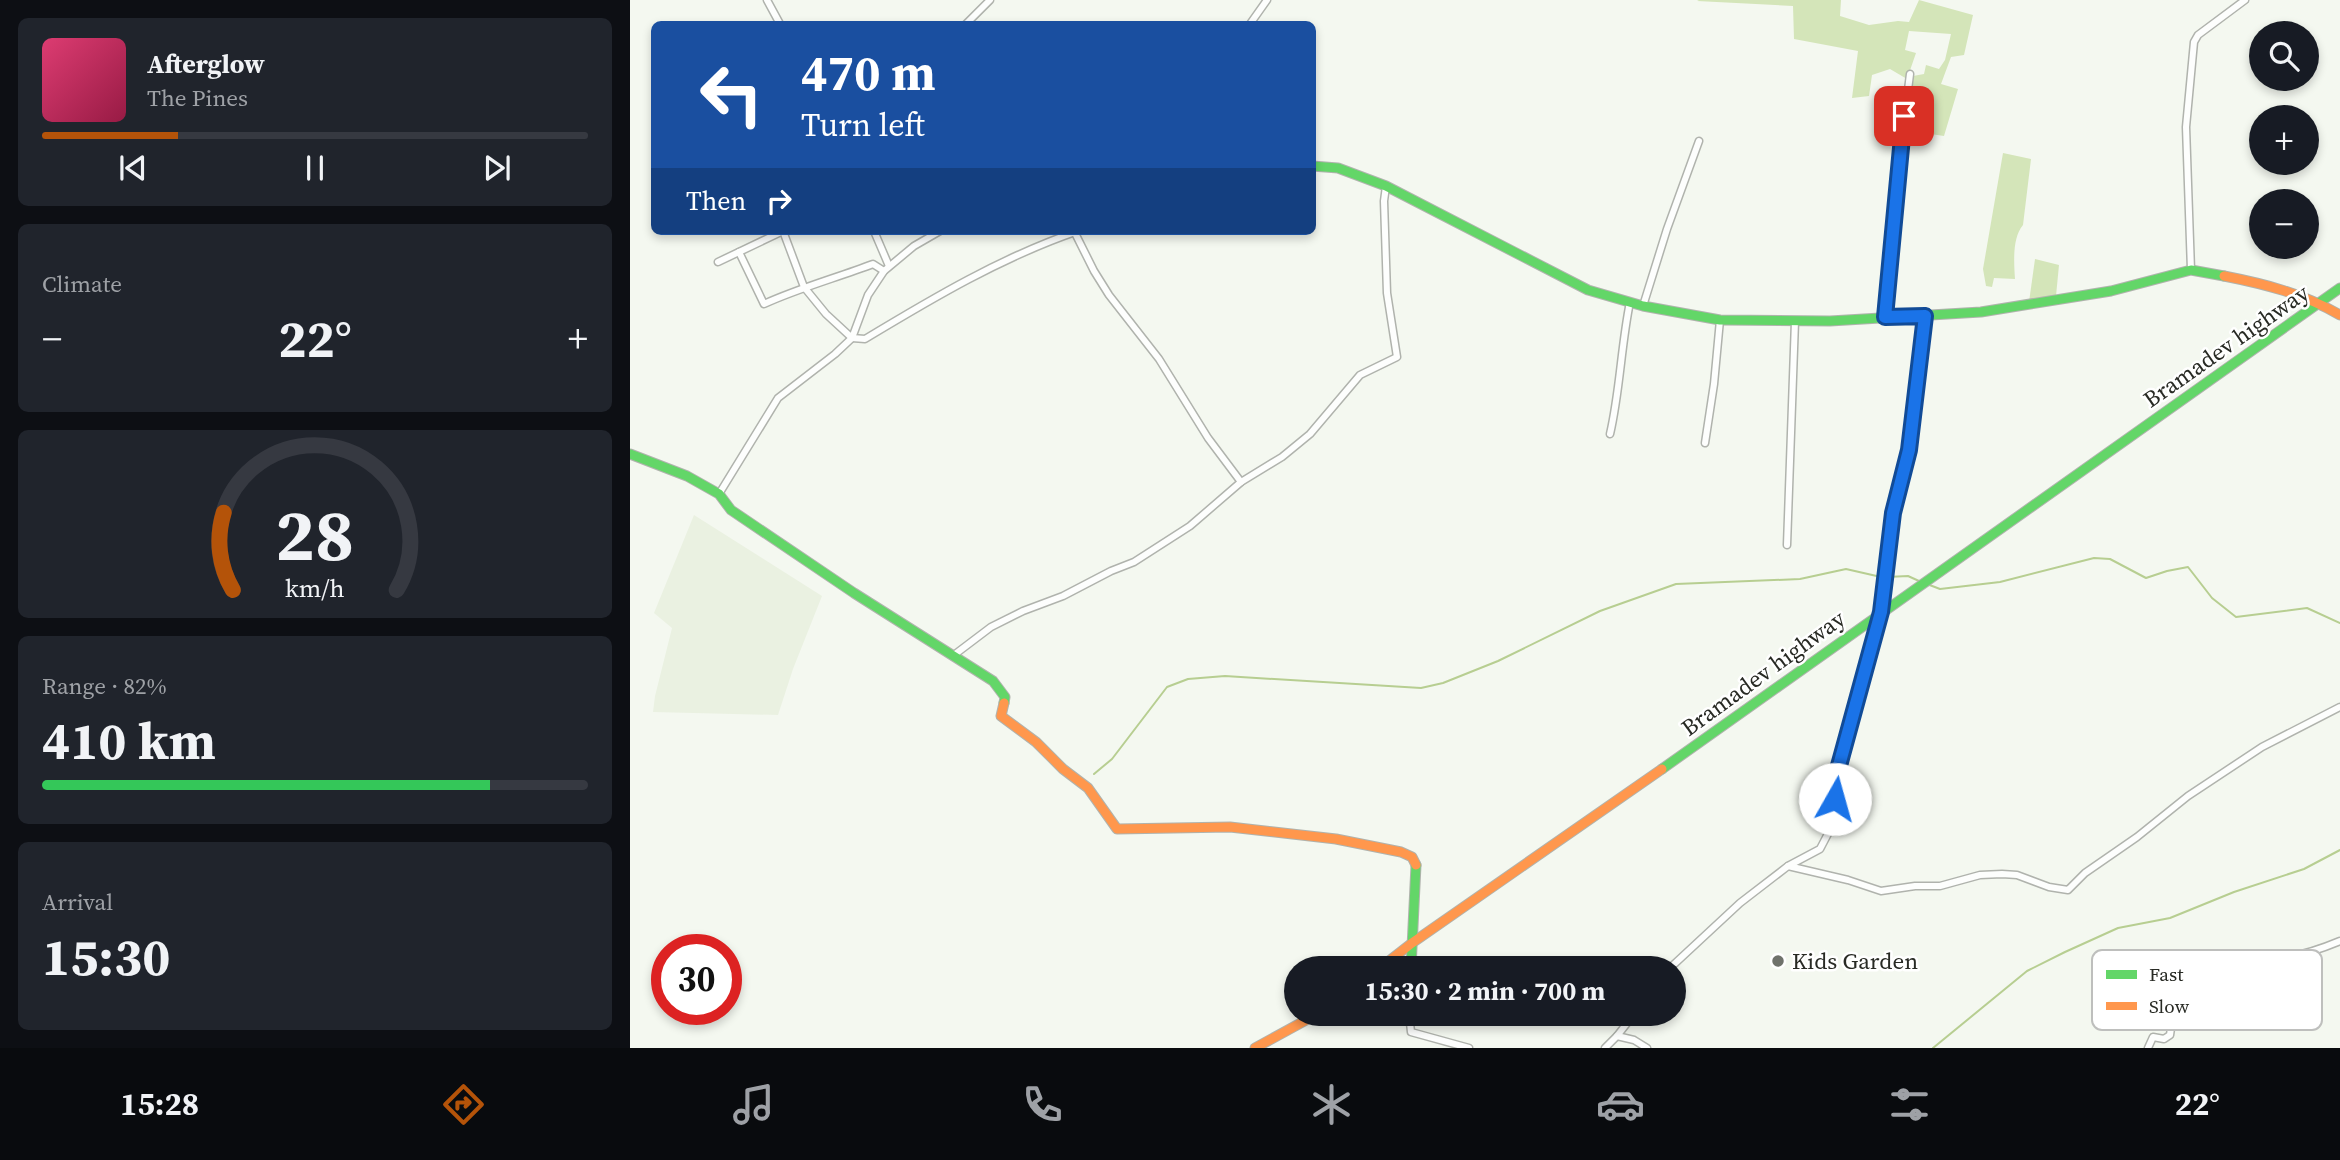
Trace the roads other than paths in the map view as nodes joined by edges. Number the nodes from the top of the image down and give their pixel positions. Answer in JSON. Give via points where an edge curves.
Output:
{"nodes":[{"id":1,"x":766,"y":0,"type":"edge"},
{"id":2,"x":990,"y":0,"type":"edge"},
{"id":3,"x":1267,"y":0,"type":"edge"},
{"id":4,"x":2245,"y":0,"type":"edge"},
{"id":5,"x":778,"y":21,"type":"edge"},
{"id":6,"x":969,"y":21,"type":"edge"},
{"id":7,"x":1252,"y":21,"type":"edge"},
{"id":8,"x":1910,"y":74,"type":"dead end"},
{"id":9,"x":1699,"y":142,"type":"dead end"},
{"id":10,"x":1316,"y":166,"type":"edge"},
{"id":11,"x":1386,"y":186,"type":"junction"},
{"id":12,"x":775,"y":235,"type":"edge"},
{"id":13,"x":784,"y":235,"type":"edge"},
{"id":14,"x":875,"y":235,"type":"edge"},
{"id":15,"x":933,"y":235,"type":"edge"},
{"id":16,"x":1065,"y":235,"type":"edge"},
{"id":17,"x":1077,"y":235,"type":"edge"},
{"id":18,"x":739,"y":252,"type":"junction"},
{"id":19,"x":718,"y":262,"type":"dead end"},
{"id":20,"x":887,"y":269,"type":"junction"},
{"id":21,"x":2191,"y":270,"type":"junction"},
{"id":22,"x":804,"y":287,"type":"junction"},
{"id":23,"x":2340,"y":288,"type":"edge"},
{"id":24,"x":1630,"y":302,"type":"junction"},
{"id":25,"x":2320,"y":303,"type":"junction"},
{"id":26,"x":1643,"y":306,"type":"junction"},
{"id":27,"x":2340,"y":315,"type":"edge"},
{"id":28,"x":1925,"y":316,"type":"junction"},
{"id":29,"x":1885,"y":317,"type":"junction"},
{"id":30,"x":1720,"y":320,"type":"junction"},
{"id":31,"x":1795,"y":321,"type":"junction"},
{"id":32,"x":852,"y":338,"type":"junction"},
{"id":33,"x":1610,"y":434,"type":"dead end"},
{"id":34,"x":1705,"y":443,"type":"dead end"},
{"id":35,"x":630,"y":454,"type":"edge"},
{"id":36,"x":1241,"y":482,"type":"junction"},
{"id":37,"x":719,"y":494,"type":"junction"},
{"id":38,"x":1787,"y":545,"type":"dead end"},
{"id":39,"x":1881,"y":612,"type":"junction"},
{"id":40,"x":954,"y":655,"type":"junction"},
{"id":41,"x":2340,"y":707,"type":"edge"},
{"id":42,"x":1788,"y":866,"type":"junction"},
{"id":43,"x":2340,"y":941,"type":"edge"},
{"id":44,"x":1412,"y":943,"type":"junction"},
{"id":45,"x":2317,"y":950,"type":"edge"},
{"id":46,"x":1395,"y":956,"type":"edge"},
{"id":47,"x":1411,"y":956,"type":"edge"},
{"id":48,"x":1683,"y":956,"type":"edge"},
{"id":49,"x":1295,"y":1026,"type":"edge"},
{"id":50,"x":1410,"y":1026,"type":"edge"},
{"id":51,"x":1624,"y":1026,"type":"edge"},
{"id":52,"x":2171,"y":1030,"type":"edge"},
{"id":53,"x":1617,"y":1036,"type":"junction"},
{"id":54,"x":1255,"y":1048,"type":"edge"},
{"id":55,"x":1469,"y":1048,"type":"edge"},
{"id":56,"x":1605,"y":1048,"type":"edge"},
{"id":57,"x":1647,"y":1048,"type":"edge"},
{"id":58,"x":2148,"y":1048,"type":"edge"}],
"edges":[{"from":1,"to":5,"type":"street"},
{"from":2,"to":6,"type":"street"},
{"from":3,"to":7,"type":"street"},
{"from":4,"to":21,"type":"street","via":[[2194,42],[2186,127]]},
{"from":8,"to":29,"type":"street"},
{"from":9,"to":26,"type":"street"},
{"from":10,"to":11,"type":"street","via":[[1338,168]]},
{"from":11,"to":24,"type":"street","via":[[1588,290]]},
{"from":11,"to":36,"type":"street","via":[[1387,293],[1397,358],[1360,375],[1310,434]]},
{"from":12,"to":18,"type":"street"},
{"from":13,"to":22,"type":"street"},
{"from":14,"to":20,"type":"street"},
{"from":15,"to":20,"type":"street"},
{"from":16,"to":32,"type":"street","via":[[963,282],[865,339]]},
{"from":17,"to":36,"type":"street","via":[[1109,295],[1159,359]]},
{"from":18,"to":19,"type":"street"},
{"from":18,"to":22,"type":"street","via":[[764,304]]},
{"from":20,"to":22,"type":"street","via":[[873,264]]},
{"from":20,"to":32,"type":"street","via":[[868,295]]},
{"from":21,"to":25,"type":"street","via":[[2266,284]]},
{"from":21,"to":28,"type":"street","via":[[2111,291]]},
{"from":22,"to":32,"type":"street"},
{"from":23,"to":25,"type":"street","name":"Bramadev highway"},
{"from":24,"to":26,"type":"street"},
{"from":24,"to":33,"type":"street"},
{"from":25,"to":27,"type":"street"},
{"from":25,"to":39,"type":"street","name":"Bramadev highway"},
{"from":26,"to":30,"type":"street"},
{"from":28,"to":29,"type":"street"},
{"from":28,"to":39,"type":"street","via":[[1909,450],[1893,513]]},
{"from":29,"to":31,"type":"street"},
{"from":30,"to":31,"type":"street"},
{"from":30,"to":34,"type":"street"},
{"from":31,"to":38,"type":"street"},
{"from":32,"to":37,"type":"street","via":[[778,398]]},
{"from":35,"to":37,"type":"street"},
{"from":36,"to":40,"type":"street","via":[[1190,526],[1134,562],[1023,611]]},
{"from":37,"to":40,"type":"street","via":[[731,510]]},
{"from":39,"to":42,"type":"street","via":[[1837,773],[1832,826],[1820,849]]},
{"from":39,"to":44,"type":"street","name":"Bramadev highway"},
{"from":40,"to":44,"type":"street","via":[[993,681],[1004,697],[1001,716],[1088,788],[1117,829],[1230,827],[1336,839],[1412,857],[1417,867]]},
{"from":41,"to":42,"type":"street","via":[[2262,747],[2188,796],[2067,890],[2002,874],[1881,891]]},
{"from":42,"to":48,"type":"street"},
{"from":43,"to":45,"type":"street"},
{"from":44,"to":46,"type":"street","name":"Bramadev highway"},
{"from":44,"to":47,"type":"street"},
{"from":49,"to":54,"type":"street"},
{"from":50,"to":55,"type":"street","via":[[1411,1032]]},
{"from":51,"to":53,"type":"street"},
{"from":52,"to":58,"type":"street","via":[[2164,1040],[2153,1037]]},
{"from":53,"to":56,"type":"street"},
{"from":53,"to":57,"type":"street"}]}
